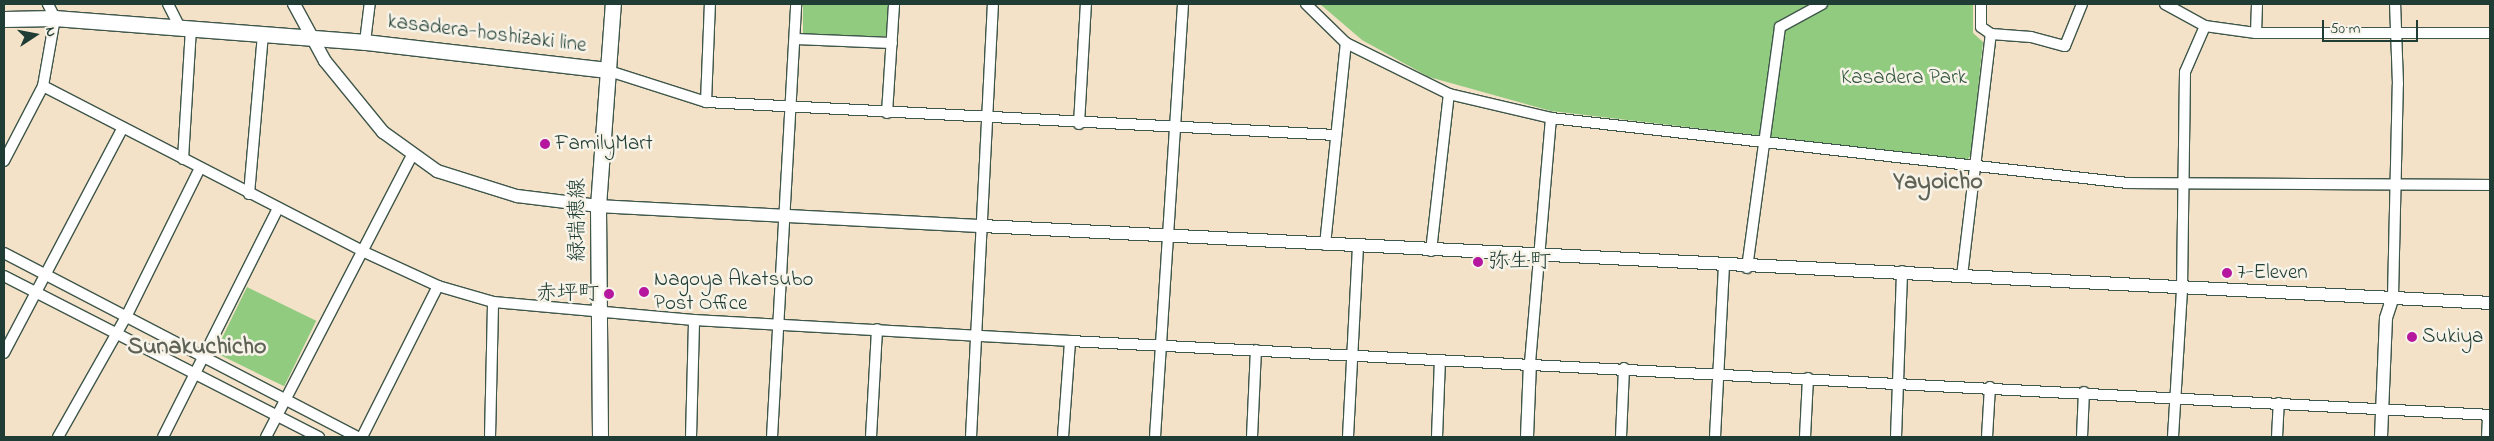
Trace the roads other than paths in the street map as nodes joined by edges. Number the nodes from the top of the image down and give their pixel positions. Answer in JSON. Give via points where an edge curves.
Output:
{"nodes":[{"id":1,"x":48,"y":4,"type":"edge"},
{"id":2,"x":168,"y":4,"type":"edge"},
{"id":3,"x":294,"y":4,"type":"edge"},
{"id":4,"x":370,"y":4,"type":"edge"},
{"id":5,"x":613,"y":4,"type":"edge"},
{"id":6,"x":710,"y":4,"type":"edge"},
{"id":7,"x":796,"y":4,"type":"edge"},
{"id":8,"x":894,"y":4,"type":"edge"},
{"id":9,"x":993,"y":4,"type":"edge"},
{"id":10,"x":1086,"y":4,"type":"edge"},
{"id":11,"x":1183,"y":4,"type":"edge"},
{"id":12,"x":1306,"y":4,"type":"edge"},
{"id":13,"x":1822,"y":4,"type":"edge"},
{"id":14,"x":1981,"y":4,"type":"edge"},
{"id":15,"x":2082,"y":4,"type":"edge"},
{"id":16,"x":2165,"y":4,"type":"edge"},
{"id":17,"x":2257,"y":4,"type":"edge"},
{"id":18,"x":2395,"y":4,"type":"edge"},
{"id":19,"x":55,"y":18,"type":"junction"},
{"id":20,"x":4,"y":19,"type":"edge"},
{"id":21,"x":2205,"y":26,"type":"junction"},
{"id":22,"x":186,"y":30,"type":"junction"},
{"id":23,"x":2490,"y":33,"type":"edge"},
{"id":24,"x":263,"y":34,"type":"junction"},
{"id":25,"x":1990,"y":34,"type":"junction"},
{"id":26,"x":2256,"y":34,"type":"junction"},
{"id":27,"x":2395,"y":34,"type":"junction"},
{"id":28,"x":312,"y":37,"type":"junction"},
{"id":29,"x":795,"y":39,"type":"junction"},
{"id":30,"x":365,"y":42,"type":"junction"},
{"id":31,"x":892,"y":43,"type":"junction"},
{"id":32,"x":1346,"y":43,"type":"junction"},
{"id":33,"x":606,"y":70,"type":"junction"},
{"id":34,"x":44,"y":86,"type":"junction"},
{"id":35,"x":1448,"y":94,"type":"junction"},
{"id":36,"x":706,"y":102,"type":"junction"},
{"id":37,"x":791,"y":108,"type":"junction"},
{"id":38,"x":887,"y":113,"type":"junction"},
{"id":39,"x":1550,"y":118,"type":"junction"},
{"id":40,"x":988,"y":119,"type":"junction"},
{"id":41,"x":1079,"y":124,"type":"junction"},
{"id":42,"x":123,"y":127,"type":"junction"},
{"id":43,"x":1174,"y":129,"type":"junction"},
{"id":44,"x":1336,"y":135,"type":"junction"},
{"id":45,"x":1762,"y":142,"type":"junction"},
{"id":46,"x":412,"y":155,"type":"junction"},
{"id":47,"x":183,"y":159,"type":"junction"},
{"id":48,"x":4,"y":161,"type":"edge"},
{"id":49,"x":1974,"y":166,"type":"junction"},
{"id":50,"x":199,"y":170,"type":"junction"},
{"id":51,"x":2184,"y":183,"type":"junction"},
{"id":52,"x":2396,"y":185,"type":"junction"},
{"id":53,"x":2490,"y":185,"type":"edge"},
{"id":54,"x":249,"y":194,"type":"junction"},
{"id":55,"x":598,"y":206,"type":"junction"},
{"id":56,"x":277,"y":210,"type":"junction"},
{"id":57,"x":785,"y":216,"type":"junction"},
{"id":58,"x":982,"y":226,"type":"junction"},
{"id":59,"x":1168,"y":236,"type":"junction"},
{"id":60,"x":1325,"y":245,"type":"junction"},
{"id":61,"x":1358,"y":247,"type":"junction"},
{"id":62,"x":1431,"y":250,"type":"junction"},
{"id":63,"x":362,"y":251,"type":"junction"},
{"id":64,"x":4,"y":252,"type":"edge"},
{"id":65,"x":1537,"y":256,"type":"junction"},
{"id":66,"x":1724,"y":266,"type":"junction"},
{"id":67,"x":1747,"y":268,"type":"junction"},
{"id":68,"x":1902,"y":271,"type":"junction"},
{"id":69,"x":48,"y":274,"type":"junction"},
{"id":70,"x":4,"y":276,"type":"edge"},
{"id":71,"x":1962,"y":276,"type":"junction"},
{"id":72,"x":438,"y":286,"type":"junction"},
{"id":73,"x":2182,"y":288,"type":"junction"},
{"id":74,"x":36,"y":291,"type":"junction"},
{"id":75,"x":2393,"y":297,"type":"junction"},
{"id":76,"x":493,"y":302,"type":"junction"},
{"id":77,"x":2490,"y":303,"type":"edge"},
{"id":78,"x":600,"y":313,"type":"junction"},
{"id":79,"x":127,"y":315,"type":"junction"},
{"id":80,"x":694,"y":320,"type":"junction"},
{"id":81,"x":778,"y":323,"type":"junction"},
{"id":82,"x":877,"y":330,"type":"junction"},
{"id":83,"x":117,"y":331,"type":"junction"},
{"id":84,"x":976,"y":334,"type":"junction"},
{"id":85,"x":1070,"y":341,"type":"junction"},
{"id":86,"x":1161,"y":345,"type":"junction"},
{"id":87,"x":1256,"y":350,"type":"junction"},
{"id":88,"x":4,"y":353,"type":"edge"},
{"id":89,"x":1352,"y":354,"type":"junction"},
{"id":90,"x":207,"y":355,"type":"junction"},
{"id":91,"x":1440,"y":360,"type":"junction"},
{"id":92,"x":1530,"y":363,"type":"junction"},
{"id":93,"x":1624,"y":368,"type":"junction"},
{"id":94,"x":197,"y":373,"type":"junction"},
{"id":95,"x":1718,"y":373,"type":"junction"},
{"id":96,"x":1808,"y":378,"type":"junction"},
{"id":97,"x":1899,"y":382,"type":"junction"},
{"id":98,"x":1990,"y":387,"type":"junction"},
{"id":99,"x":2084,"y":392,"type":"junction"},
{"id":100,"x":2176,"y":396,"type":"junction"},
{"id":101,"x":285,"y":399,"type":"junction"},
{"id":102,"x":2279,"y":403,"type":"junction"},
{"id":103,"x":2382,"y":411,"type":"junction"},
{"id":104,"x":2489,"y":415,"type":"edge"},
{"id":105,"x":278,"y":416,"type":"junction"},
{"id":106,"x":58,"y":437,"type":"edge"},
{"id":107,"x":163,"y":437,"type":"edge"},
{"id":108,"x":266,"y":437,"type":"edge"},
{"id":109,"x":319,"y":437,"type":"edge"},
{"id":110,"x":358,"y":437,"type":"edge"},
{"id":111,"x":362,"y":437,"type":"edge"},
{"id":112,"x":490,"y":437,"type":"edge"},
{"id":113,"x":600,"y":437,"type":"edge"},
{"id":114,"x":691,"y":437,"type":"edge"},
{"id":115,"x":772,"y":437,"type":"edge"},
{"id":116,"x":872,"y":437,"type":"edge"},
{"id":117,"x":971,"y":437,"type":"edge"},
{"id":118,"x":1063,"y":437,"type":"edge"},
{"id":119,"x":1155,"y":437,"type":"edge"},
{"id":120,"x":1252,"y":437,"type":"edge"},
{"id":121,"x":1348,"y":437,"type":"edge"},
{"id":122,"x":1437,"y":437,"type":"edge"},
{"id":123,"x":1527,"y":437,"type":"edge"},
{"id":124,"x":1621,"y":437,"type":"edge"},
{"id":125,"x":1715,"y":437,"type":"edge"},
{"id":126,"x":1805,"y":437,"type":"edge"},
{"id":127,"x":1896,"y":437,"type":"edge"},
{"id":128,"x":1987,"y":437,"type":"edge"},
{"id":129,"x":2082,"y":437,"type":"edge"},
{"id":130,"x":2173,"y":437,"type":"edge"},
{"id":131,"x":2276,"y":437,"type":"edge"},
{"id":132,"x":2380,"y":437,"type":"edge"},
{"id":133,"x":2487,"y":437,"type":"edge"}],
"edges":[{"from":1,"to":19,"type":"street"},
{"from":2,"to":22,"type":"street"},
{"from":3,"to":28,"type":"street"},
{"from":4,"to":30,"type":"street"},
{"from":5,"to":33,"type":"main road","name":"緑瑞穂線"},
{"from":6,"to":36,"type":"street"},
{"from":7,"to":29,"type":"street"},
{"from":8,"to":31,"type":"street"},
{"from":9,"to":40,"type":"street"},
{"from":10,"to":41,"type":"street"},
{"from":11,"to":43,"type":"street"},
{"from":12,"to":32,"type":"street"},
{"from":13,"to":45,"type":"street","via":[[1780,26]]},
{"from":14,"to":25,"type":"street","via":[[1981,27]]},
{"from":15,"to":25,"type":"street","via":[[2065,46],[2031,37]]},
{"from":16,"to":21,"type":"street"},
{"from":17,"to":26,"type":"street"},
{"from":18,"to":27,"type":"street"},
{"from":19,"to":20,"type":"main road","name":"kasadera-hoshizaki line"},
{"from":19,"to":22,"type":"main road","name":"kasadera-hoshizaki line"},
{"from":19,"to":34,"type":"street"},
{"from":21,"to":26,"type":"street"},
{"from":21,"to":51,"type":"street","via":[[2186,72]]},
{"from":22,"to":24,"type":"main road","name":"kasadera-hoshizaki line"},
{"from":22,"to":47,"type":"street"},
{"from":23,"to":27,"type":"street"},
{"from":24,"to":28,"type":"main road","name":"kasadera-hoshizaki line"},
{"from":24,"to":54,"type":"street"},
{"from":25,"to":49,"type":"street"},
{"from":26,"to":27,"type":"street"},
{"from":27,"to":52,"type":"street"},
{"from":28,"to":30,"type":"main road","name":"kasadera-hoshizaki line"},
{"from":28,"to":46,"type":"street","via":[[350,94],[383,132]]},
{"from":29,"to":31,"type":"street"},
{"from":29,"to":37,"type":"street"},
{"from":30,"to":33,"type":"main road","name":"kasadera-hoshizaki line"},
{"from":31,"to":38,"type":"street"},
{"from":32,"to":35,"type":"street"},
{"from":32,"to":44,"type":"street"},
{"from":33,"to":36,"type":"street"},
{"from":33,"to":55,"type":"main road","name":"緑瑞穂線"},
{"from":34,"to":42,"type":"street"},
{"from":34,"to":48,"type":"street"},
{"from":35,"to":39,"type":"street"},
{"from":35,"to":62,"type":"street"},
{"from":36,"to":37,"type":"street"},
{"from":37,"to":38,"type":"street"},
{"from":37,"to":57,"type":"street"},
{"from":38,"to":40,"type":"street"},
{"from":39,"to":45,"type":"street"},
{"from":39,"to":65,"type":"street"},
{"from":40,"to":41,"type":"street"},
{"from":40,"to":58,"type":"street"},
{"from":41,"to":43,"type":"street"},
{"from":42,"to":47,"type":"street"},
{"from":42,"to":69,"type":"street"},
{"from":43,"to":44,"type":"street"},
{"from":43,"to":59,"type":"street"},
{"from":44,"to":60,"type":"street"},
{"from":45,"to":49,"type":"street"},
{"from":45,"to":67,"type":"street"},
{"from":46,"to":55,"type":"street","via":[[482,188]]},
{"from":46,"to":63,"type":"street"},
{"from":47,"to":50,"type":"street"},
{"from":49,"to":51,"type":"street","via":[[2128,183]]},
{"from":49,"to":71,"type":"street"},
{"from":50,"to":54,"type":"street"},
{"from":50,"to":79,"type":"street"},
{"from":51,"to":52,"type":"street"},
{"from":51,"to":73,"type":"street"},
{"from":52,"to":53,"type":"street"},
{"from":52,"to":75,"type":"street"},
{"from":54,"to":56,"type":"street"},
{"from":55,"to":57,"type":"street"},
{"from":55,"to":78,"type":"main road","name":"緑瑞穂線"},
{"from":56,"to":63,"type":"street"},
{"from":56,"to":90,"type":"street"},
{"from":57,"to":58,"type":"street"},
{"from":57,"to":81,"type":"street"},
{"from":58,"to":59,"type":"street"},
{"from":58,"to":84,"type":"street"},
{"from":59,"to":60,"type":"street"},
{"from":59,"to":86,"type":"street"},
{"from":60,"to":61,"type":"street"},
{"from":61,"to":62,"type":"street"},
{"from":61,"to":89,"type":"street"},
{"from":62,"to":65,"type":"street"},
{"from":63,"to":72,"type":"street"},
{"from":63,"to":101,"type":"street"},
{"from":64,"to":69,"type":"street"},
{"from":65,"to":66,"type":"street"},
{"from":65,"to":92,"type":"street"},
{"from":66,"to":67,"type":"street"},
{"from":66,"to":95,"type":"street"},
{"from":67,"to":68,"type":"street"},
{"from":68,"to":71,"type":"street"},
{"from":68,"to":97,"type":"street"},
{"from":69,"to":74,"type":"street"},
{"from":69,"to":79,"type":"street"},
{"from":70,"to":74,"type":"street"},
{"from":71,"to":73,"type":"street"},
{"from":72,"to":76,"type":"street"},
{"from":72,"to":111,"type":"street"},
{"from":73,"to":75,"type":"street"},
{"from":73,"to":100,"type":"street"},
{"from":74,"to":83,"type":"street"},
{"from":74,"to":88,"type":"street"},
{"from":75,"to":77,"type":"street"},
{"from":75,"to":103,"type":"street","via":[[2386,318]]},
{"from":76,"to":78,"type":"street"},
{"from":76,"to":112,"type":"street"},
{"from":78,"to":80,"type":"street"},
{"from":78,"to":113,"type":"main road","name":"緑瑞穂線"},
{"from":79,"to":83,"type":"street"},
{"from":79,"to":90,"type":"street"},
{"from":80,"to":81,"type":"street"},
{"from":80,"to":114,"type":"street"},
{"from":81,"to":82,"type":"street"},
{"from":81,"to":115,"type":"street"},
{"from":82,"to":84,"type":"street"},
{"from":82,"to":116,"type":"street"},
{"from":83,"to":94,"type":"street"},
{"from":83,"to":106,"type":"street"},
{"from":84,"to":85,"type":"street"},
{"from":84,"to":117,"type":"street"},
{"from":85,"to":86,"type":"street"},
{"from":85,"to":118,"type":"street"},
{"from":86,"to":87,"type":"street"},
{"from":86,"to":119,"type":"street"},
{"from":87,"to":89,"type":"street"},
{"from":87,"to":120,"type":"street"},
{"from":89,"to":91,"type":"street"},
{"from":89,"to":121,"type":"street"},
{"from":90,"to":94,"type":"street"},
{"from":90,"to":101,"type":"street"},
{"from":91,"to":92,"type":"street"},
{"from":91,"to":122,"type":"street"},
{"from":92,"to":93,"type":"street"},
{"from":92,"to":123,"type":"street"},
{"from":93,"to":95,"type":"street"},
{"from":93,"to":124,"type":"street"},
{"from":94,"to":105,"type":"street"},
{"from":94,"to":107,"type":"street"},
{"from":95,"to":96,"type":"street"},
{"from":95,"to":125,"type":"street"},
{"from":96,"to":97,"type":"street"},
{"from":96,"to":126,"type":"street"},
{"from":97,"to":98,"type":"street"},
{"from":97,"to":127,"type":"street"},
{"from":98,"to":99,"type":"street"},
{"from":98,"to":128,"type":"street"},
{"from":99,"to":100,"type":"street"},
{"from":99,"to":129,"type":"street"},
{"from":100,"to":102,"type":"street"},
{"from":100,"to":130,"type":"street"},
{"from":101,"to":105,"type":"street"},
{"from":101,"to":110,"type":"street"},
{"from":102,"to":103,"type":"street"},
{"from":102,"to":131,"type":"street"},
{"from":103,"to":104,"type":"street"},
{"from":103,"to":132,"type":"street"},
{"from":104,"to":133,"type":"street"},
{"from":105,"to":108,"type":"street"},
{"from":105,"to":109,"type":"street"}]}
